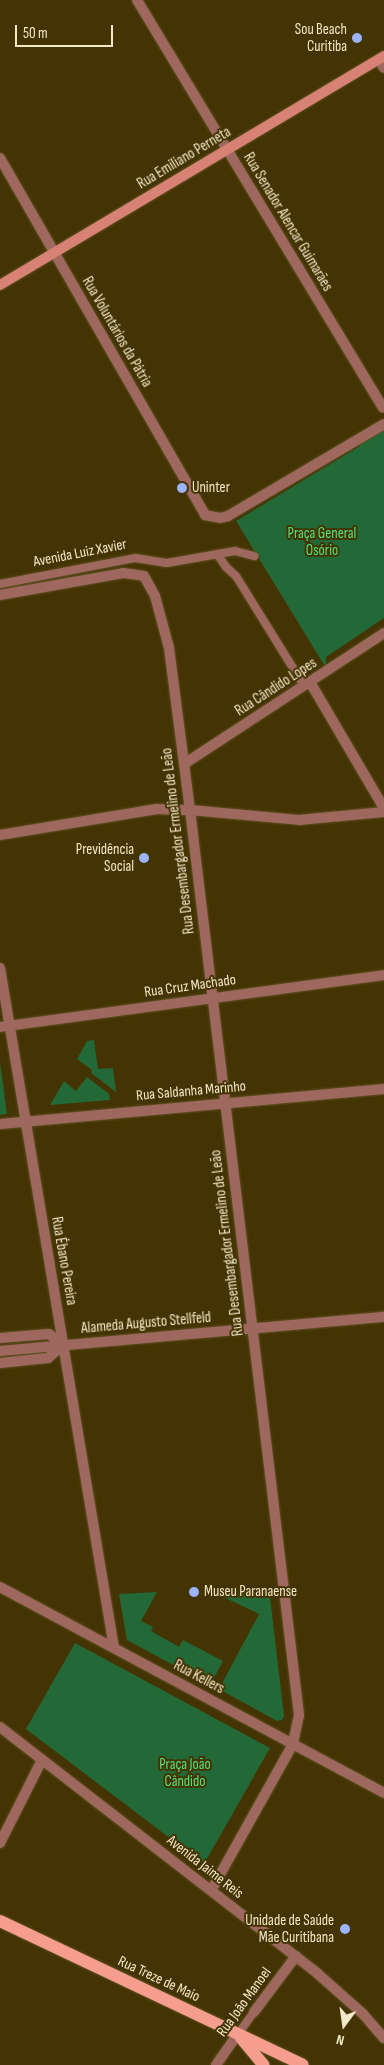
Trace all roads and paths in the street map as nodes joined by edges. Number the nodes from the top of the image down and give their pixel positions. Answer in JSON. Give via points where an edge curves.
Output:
{"nodes":[{"id":1,"x":137,"y":0,"type":"edge"},
{"id":2,"x":382,"y":61,"type":"edge"},
{"id":3,"x":227,"y":150,"type":"junction"},
{"id":4,"x":0,"y":158,"type":"edge"},
{"id":5,"x":55,"y":252,"type":"junction"},
{"id":6,"x":0,"y":285,"type":"edge"},
{"id":7,"x":383,"y":408,"type":"edge"},
{"id":8,"x":384,"y":424,"type":"edge"},
{"id":9,"x":217,"y":554,"type":"junction"},
{"id":10,"x":254,"y":556,"type":"dead end"},
{"id":11,"x":144,"y":576,"type":"joint"},
{"id":12,"x":0,"y":584,"type":"edge"},
{"id":13,"x":0,"y":595,"type":"edge"},
{"id":14,"x":384,"y":633,"type":"edge"},
{"id":15,"x":306,"y":682,"type":"junction"},
{"id":16,"x":184,"y":764,"type":"junction"},
{"id":17,"x":384,"y":808,"type":"edge"},
{"id":18,"x":190,"y":810,"type":"junction"},
{"id":19,"x":384,"y":812,"type":"edge"},
{"id":20,"x":0,"y":835,"type":"edge"},
{"id":21,"x":0,"y":968,"type":"edge"},
{"id":22,"x":384,"y":975,"type":"edge"},
{"id":23,"x":212,"y":998,"type":"junction"},
{"id":24,"x":5,"y":1027,"type":"edge"},
{"id":25,"x":384,"y":1089,"type":"edge"},
{"id":26,"x":225,"y":1104,"type":"junction"},
{"id":27,"x":26,"y":1121,"type":"junction"},
{"id":28,"x":0,"y":1124,"type":"edge"},
{"id":29,"x":384,"y":1317,"type":"edge"},
{"id":30,"x":252,"y":1328,"type":"junction"},
{"id":31,"x":0,"y":1338,"type":"edge"},
{"id":32,"x":63,"y":1345,"type":"junction"},
{"id":33,"x":0,"y":1351,"type":"edge"},
{"id":34,"x":0,"y":1363,"type":"edge"},
{"id":35,"x":0,"y":1587,"type":"edge"},
{"id":36,"x":114,"y":1648,"type":"junction"},
{"id":37,"x":0,"y":1727,"type":"edge"},
{"id":38,"x":293,"y":1744,"type":"junction"},
{"id":39,"x":42,"y":1760,"type":"junction"},
{"id":40,"x":384,"y":1793,"type":"edge"},
{"id":41,"x":0,"y":1843,"type":"edge"},
{"id":42,"x":212,"y":1891,"type":"junction"},
{"id":43,"x":0,"y":1922,"type":"edge"},
{"id":44,"x":296,"y":1956,"type":"junction"},
{"id":45,"x":254,"y":2012,"type":"joint"},
{"id":46,"x":238,"y":2034,"type":"junction"},
{"id":47,"x":384,"y":2038,"type":"edge"},
{"id":48,"x":216,"y":2065,"type":"edge"},
{"id":49,"x":264,"y":2065,"type":"edge"},
{"id":50,"x":303,"y":2065,"type":"edge"}],
"edges":[{"from":1,"to":3,"type":"street","name":"Rua Senador Alencar Guimarães"},
{"from":2,"to":3,"type":"main road","name":"Rua Emiliano Perneta"},
{"from":3,"to":5,"type":"main road","name":"Rua Emiliano Perneta"},
{"from":3,"to":7,"type":"street","name":"Rua Senador Alencar Guimarães"},
{"from":4,"to":5,"type":"street","name":"Rua Voluntários da Pátria"},
{"from":5,"to":6,"type":"main road","name":"Rua Emiliano Perneta"},
{"from":5,"to":8,"type":"street","name":"Rua Voluntários da Pátria","via":[[201,510],[211,517],[228,516]]},
{"from":9,"to":10,"type":"street","name":"Avenida Luiz Xavier","via":[[238,551]]},
{"from":9,"to":12,"type":"street","name":"Avenida Luiz Xavier","via":[[167,563],[135,558]]},
{"from":9,"to":15,"type":"street","via":[[236,576]]},
{"from":11,"to":13,"type":"street","name":"Avenida Luiz Xavier","via":[[123,573]]},
{"from":11,"to":16,"type":"street","name":"Rua Desembargador Ermelino de Leão","via":[[155,596],[169,648]]},
{"from":14,"to":15,"type":"street","name":"Rua Cândido Lopes"},
{"from":15,"to":16,"type":"street","name":"Rua Cândido Lopes"},
{"from":15,"to":17,"type":"street"},
{"from":16,"to":18,"type":"street","name":"Rua Desembargador Ermelino de Leão"},
{"from":18,"to":19,"type":"street","via":[[299,820]]},
{"from":18,"to":20,"type":"street","via":[[157,810]]},
{"from":18,"to":23,"type":"street","name":"Rua Desembargador Ermelino de Leão"},
{"from":21,"to":24,"type":"street","name":"Rua Ébano Pereira"},
{"from":22,"to":23,"type":"street","name":"Rua Cruz Machado"},
{"from":23,"to":24,"type":"street","name":"Rua Cruz Machado"},
{"from":23,"to":26,"type":"street","name":"Rua Desembargador Ermelino de Leão"},
{"from":24,"to":27,"type":"street","name":"Rua Ébano Pereira"},
{"from":25,"to":26,"type":"street","name":"Rua Saldanha Marinho"},
{"from":26,"to":27,"type":"street","name":"Rua Saldanha Marinho"},
{"from":26,"to":30,"type":"street","name":"Rua Desembargador Ermelino de Leão"},
{"from":27,"to":28,"type":"street","name":"Rua Saldanha Marinho"},
{"from":27,"to":32,"type":"street","name":"Rua Ébano Pereira"},
{"from":29,"to":30,"type":"street","name":"Alameda Augusto Stellfeld"},
{"from":30,"to":32,"type":"street","name":"Alameda Augusto Stellfeld"},
{"from":30,"to":38,"type":"street","name":"Rua Desembargador Ermelino de Leão","via":[[299,1715]]},
{"from":31,"to":32,"type":"street","via":[[49,1334]]},
{"from":32,"to":33,"type":"street","name":"Alameda Augusto Stellfeld"},
{"from":32,"to":34,"type":"street","via":[[48,1358]]},
{"from":32,"to":36,"type":"street","name":"Rua Ébano Pereira"},
{"from":35,"to":36,"type":"street","name":"Rua Kellers"},
{"from":36,"to":38,"type":"street","name":"Rua Kellers"},
{"from":37,"to":39,"type":"street","name":"Avenida Jaime Reis"},
{"from":38,"to":40,"type":"street","name":"Rua Kellers"},
{"from":38,"to":42,"type":"street","name":"Rua Desembargador Ermelino de Leão"},
{"from":39,"to":41,"type":"street"},
{"from":39,"to":42,"type":"street","name":"Avenida Jaime Reis"},
{"from":42,"to":44,"type":"street","name":"Avenida Jaime Reis"},
{"from":43,"to":46,"type":"main road","name":"Rua Treze de Maio"},
{"from":44,"to":45,"type":"street","name":"Rua João Manoel"},
{"from":44,"to":47,"type":"street","name":"Avenida Jaime Reis","via":[[363,2014]]},
{"from":45,"to":46,"type":"street","name":"Rua João Manoel"},
{"from":46,"to":48,"type":"street","name":"Rua João Manoel"},
{"from":46,"to":49,"type":"main road"},
{"from":46,"to":50,"type":"main road","name":"Rua Treze de Maio"}]}
